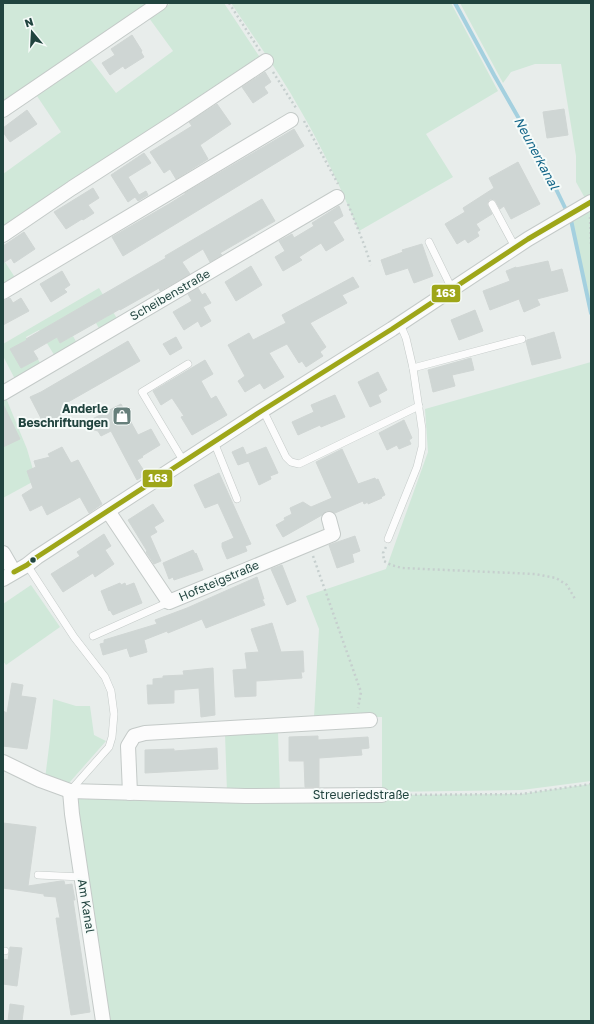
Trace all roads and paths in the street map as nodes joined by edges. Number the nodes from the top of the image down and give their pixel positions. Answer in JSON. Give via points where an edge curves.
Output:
{"nodes":[{"id":1,"x":160,"y":3,"type":"edge"},
{"id":2,"x":229,"y":3,"type":"edge"},
{"id":3,"x":266,"y":61,"type":"junction"},
{"id":4,"x":3,"y":110,"type":"edge"},
{"id":5,"x":298,"y":118,"type":"junction"},
{"id":6,"x":341,"y":195,"type":"junction"},
{"id":7,"x":492,"y":204,"type":"dead end"},
{"id":8,"x":586,"y":205,"type":"edge"},
{"id":9,"x":3,"y":235,"type":"edge"},
{"id":10,"x":430,"y":242,"type":"dead end"},
{"id":11,"x":591,"y":246,"type":"edge"},
{"id":12,"x":515,"y":247,"type":"junction"},
{"id":13,"x":371,"y":266,"type":"dead end"},
{"id":14,"x":452,"y":290,"type":"junction"},
{"id":15,"x":3,"y":292,"type":"edge"},
{"id":16,"x":400,"y":324,"type":"junction"},
{"id":17,"x":522,"y":339,"type":"dead end"},
{"id":18,"x":188,"y":364,"type":"dead end"},
{"id":19,"x":413,"y":368,"type":"junction"},
{"id":20,"x":3,"y":393,"type":"edge"},
{"id":21,"x":419,"y":406,"type":"junction"},
{"id":22,"x":263,"y":410,"type":"junction"},
{"id":23,"x":214,"y":442,"type":"junction"},
{"id":24,"x":184,"y":462,"type":"junction"},
{"id":25,"x":238,"y":499,"type":"dead end"},
{"id":26,"x":108,"y":511,"type":"junction"},
{"id":27,"x":329,"y":519,"type":"dead end"},
{"id":28,"x":388,"y":539,"type":"joint"},
{"id":29,"x":308,"y":544,"type":"junction"},
{"id":30,"x":3,"y":553,"type":"edge"},
{"id":31,"x":27,"y":565,"type":"junction"},
{"id":32,"x":9,"y":576,"type":"edge"},
{"id":33,"x":576,"y":599,"type":"dead end"},
{"id":34,"x":169,"y":602,"type":"junction"},
{"id":35,"x":93,"y":636,"type":"dead end"},
{"id":36,"x":370,"y":720,"type":"dead end"},
{"id":37,"x":351,"y":721,"type":"junction"},
{"id":38,"x":3,"y":762,"type":"edge"},
{"id":39,"x":591,"y":784,"type":"edge"},
{"id":40,"x":70,"y":791,"type":"junction"},
{"id":41,"x":130,"y":793,"type":"junction"},
{"id":42,"x":382,"y":795,"type":"joint"},
{"id":43,"x":38,"y":875,"type":"dead end"},
{"id":44,"x":82,"y":877,"type":"junction"},
{"id":45,"x":103,"y":1021,"type":"edge"}],
"edges":[{"from":1,"to":4,"type":"street"},
{"from":2,"to":3,"type":"path"},
{"from":3,"to":5,"type":"path"},
{"from":3,"to":9,"type":"street"},
{"from":5,"to":6,"type":"path"},
{"from":5,"to":15,"type":"street"},
{"from":6,"to":13,"type":"path"},
{"from":6,"to":20,"type":"street","name":"Scheibenstraße"},
{"from":7,"to":12,"type":"lane"},
{"from":8,"to":11,"type":"path","via":[[590,220]]},
{"from":8,"to":12,"type":"street"},
{"from":10,"to":14,"type":"lane"},
{"from":12,"to":14,"type":"street"},
{"from":14,"to":16,"type":"street"},
{"from":16,"to":19,"type":"lane"},
{"from":16,"to":22,"type":"street"},
{"from":17,"to":19,"type":"lane"},
{"from":18,"to":24,"type":"lane","via":[[142,392]]},
{"from":19,"to":21,"type":"lane"},
{"from":21,"to":22,"type":"lane","via":[[299,464],[290,462],[286,457]]},
{"from":21,"to":28,"type":"lane","via":[[422,447],[417,467]]},
{"from":22,"to":23,"type":"street"},
{"from":23,"to":24,"type":"street"},
{"from":23,"to":25,"type":"lane"},
{"from":24,"to":26,"type":"street"},
{"from":26,"to":31,"type":"street"},
{"from":26,"to":34,"type":"street","name":"Hofsteigstraße"},
{"from":27,"to":29,"type":"street","name":"Hofsteigstraße","via":[[333,534]]},
{"from":28,"to":33,"type":"path","via":[[384,561],[391,565],[402,568],[535,574],[556,578],[567,585]]},
{"from":29,"to":34,"type":"street","name":"Hofsteigstraße"},
{"from":29,"to":37,"type":"path","via":[[361,692],[357,713]]},
{"from":30,"to":32,"type":"street"},
{"from":31,"to":32,"type":"street"},
{"from":31,"to":40,"type":"lane","via":[[111,691],[114,714],[109,747]]},
{"from":34,"to":35,"type":"lane"},
{"from":36,"to":37,"type":"street"},
{"from":37,"to":41,"type":"street","via":[[145,733],[134,736],[128,746]]},
{"from":38,"to":40,"type":"street","name":"Streueriedstraße"},
{"from":39,"to":42,"type":"path","name":"Streueriedstraße","via":[[522,794]]},
{"from":40,"to":41,"type":"street","name":"Streueriedstraße"},
{"from":40,"to":44,"type":"street","name":"Am Kanal"},
{"from":41,"to":42,"type":"street","name":"Streueriedstraße","via":[[245,796]]},
{"from":43,"to":44,"type":"lane"},
{"from":44,"to":45,"type":"street","name":"Am Kanal"}]}
